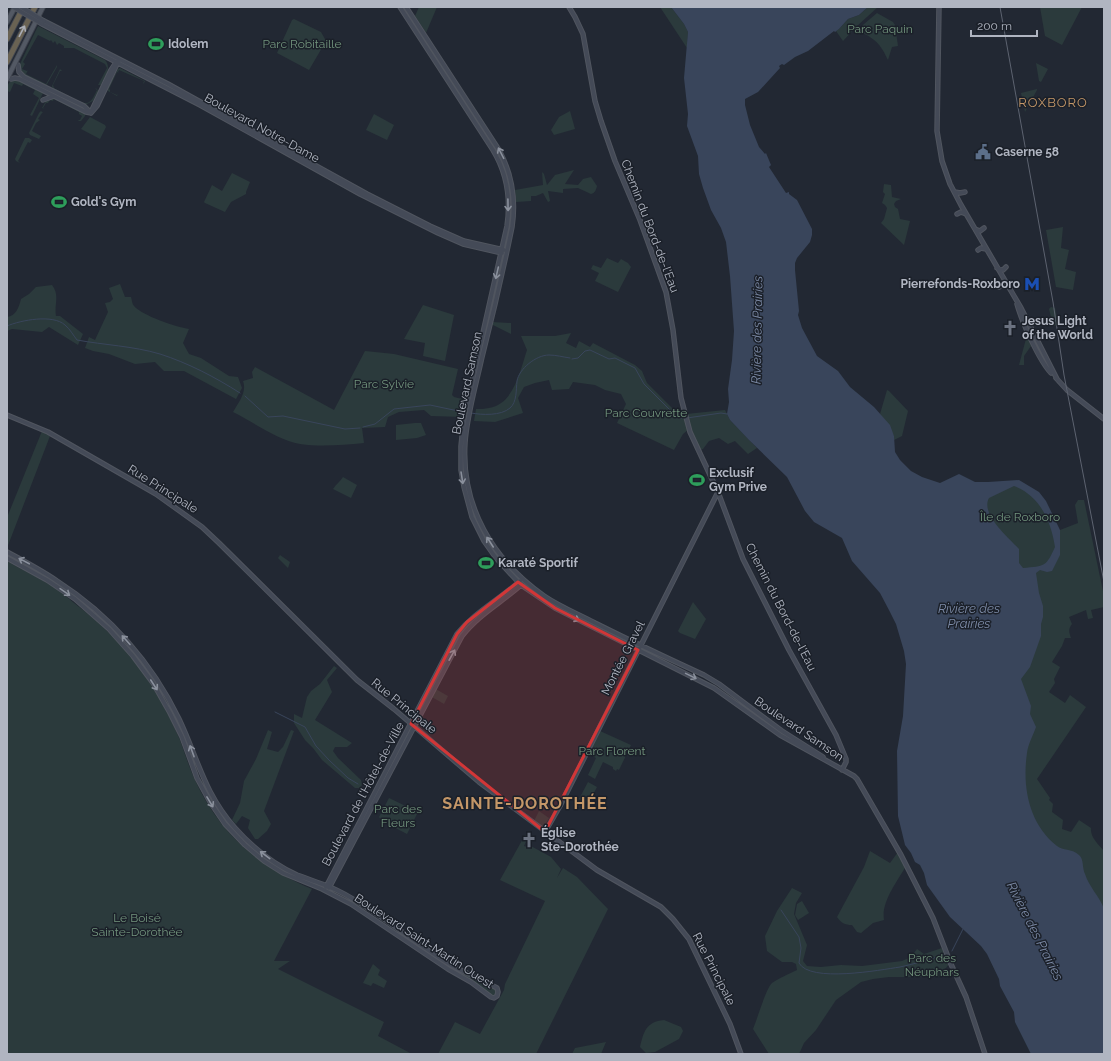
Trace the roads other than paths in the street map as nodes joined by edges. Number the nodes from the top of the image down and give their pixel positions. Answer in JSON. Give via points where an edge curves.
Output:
{"nodes":[{"id":1,"x":14,"y":7,"type":"edge"},
{"id":2,"x":22,"y":7,"type":"edge"},
{"id":3,"x":35,"y":7,"type":"edge"},
{"id":4,"x":44,"y":7,"type":"edge"},
{"id":5,"x":400,"y":7,"type":"edge"},
{"id":6,"x":406,"y":7,"type":"edge"},
{"id":7,"x":569,"y":7,"type":"edge"},
{"id":8,"x":939,"y":7,"type":"edge"},
{"id":9,"x":7,"y":22,"type":"edge"},
{"id":10,"x":43,"y":23,"type":"junction"},
{"id":11,"x":7,"y":39,"type":"edge"},
{"id":12,"x":18,"y":58,"type":"junction"},
{"id":13,"x":107,"y":58,"type":"junction"},
{"id":14,"x":119,"y":59,"type":"junction"},
{"id":15,"x":7,"y":62,"type":"edge"},
{"id":16,"x":117,"y":63,"type":"junction"},
{"id":17,"x":18,"y":65,"type":"joint"},
{"id":18,"x":111,"y":70,"type":"junction"},
{"id":19,"x":8,"y":80,"type":"edge"},
{"id":20,"x":54,"y":96,"type":"junction"},
{"id":21,"x":43,"y":100,"type":"dead end"},
{"id":22,"x":94,"y":103,"type":"junction"},
{"id":23,"x":84,"y":106,"type":"junction"},
{"id":24,"x":91,"y":113,"type":"junction"},
{"id":25,"x":953,"y":190,"type":"junction"},
{"id":26,"x":965,"y":192,"type":"dead end"},
{"id":27,"x":957,"y":214,"type":"dead end"},
{"id":28,"x":966,"y":214,"type":"junction"},
{"id":29,"x":984,"y":228,"type":"dead end"},
{"id":30,"x":975,"y":229,"type":"junction"},
{"id":31,"x":986,"y":249,"type":"junction"},
{"id":32,"x":978,"y":250,"type":"dead end"},
{"id":33,"x":502,"y":251,"type":"junction"},
{"id":34,"x":507,"y":252,"type":"junction"},
{"id":35,"x":1006,"y":267,"type":"dead end"},
{"id":36,"x":997,"y":268,"type":"junction"},
{"id":37,"x":999,"y":286,"type":"dead end"},
{"id":38,"x":1007,"y":286,"type":"junction"},
{"id":39,"x":7,"y":415,"type":"edge"},
{"id":40,"x":1104,"y":419,"type":"edge"},
{"id":41,"x":718,"y":492,"type":"junction"},
{"id":42,"x":7,"y":552,"type":"edge"},
{"id":43,"x":7,"y":558,"type":"edge"},
{"id":44,"x":523,"y":580,"type":"junction"},
{"id":45,"x":520,"y":584,"type":"junction"},
{"id":46,"x":641,"y":645,"type":"junction"},
{"id":47,"x":638,"y":650,"type":"junction"},
{"id":48,"x":413,"y":725,"type":"junction"},
{"id":49,"x":842,"y":770,"type":"junction"},
{"id":50,"x":545,"y":832,"type":"junction"},
{"id":51,"x":328,"y":886,"type":"junction"},
{"id":52,"x":325,"y":891,"type":"junction"},
{"id":53,"x":741,"y":1054,"type":"edge"},
{"id":54,"x":985,"y":1054,"type":"edge"}],
"edges":[{"from":1,"to":9,"type":"main road"},
{"from":1,"to":10,"type":"street","name":"Boulevard Notre-Dame","bridge":true},
{"from":2,"to":10,"type":"street","name":"Boulevard Notre-Dame","bridge":true},
{"from":2,"to":11,"type":"highway"},
{"from":15,"to":3,"type":"highway","one_way":true},
{"from":4,"to":12,"type":"main road"},
{"from":5,"to":33,"type":"street","name":"Boulevard Samson","one_way":true,"via":[[500,163],[509,206]]},
{"from":34,"to":6,"type":"street","name":"Boulevard Samson","one_way":true,"via":[[514,206],[506,164],[494,140]]},
{"from":7,"to":41,"type":"street","name":"Chemin du Bord-de-l'Eau","via":[[583,34],[601,121],[666,292],[686,423]]},
{"from":8,"to":25,"type":"street","via":[[938,137],[942,161]]},
{"from":10,"to":13,"type":"street","name":"Boulevard Notre-Dame"},
{"from":10,"to":14,"type":"street","name":"Boulevard Notre-Dame"},
{"from":12,"to":17,"type":"main road"},
{"from":12,"to":19,"type":"main road"},
{"from":13,"to":16,"type":"street","name":"Boulevard Notre-Dame"},
{"from":13,"to":18,"type":"street"},
{"from":14,"to":16,"type":"street"},
{"from":14,"to":33,"type":"street","name":"Boulevard Notre-Dame","via":[[433,228],[464,241]]},
{"from":16,"to":18,"type":"street"},
{"from":16,"to":24,"type":"street"},
{"from":16,"to":33,"type":"street","name":"Boulevard Notre-Dame","via":[[200,105],[360,194],[438,233],[463,244]]},
{"from":17,"to":23,"type":"street","via":[[19,72],[24,77]]},
{"from":18,"to":22,"type":"street"},
{"from":19,"to":20,"type":"street","via":[[20,78]]},
{"from":20,"to":21,"type":"street"},
{"from":20,"to":24,"type":"street"},
{"from":22,"to":23,"type":"street"},
{"from":22,"to":24,"type":"street"},
{"from":23,"to":24,"type":"street"},
{"from":25,"to":26,"type":"street"},
{"from":25,"to":28,"type":"street"},
{"from":27,"to":28,"type":"street"},
{"from":28,"to":30,"type":"street"},
{"from":29,"to":30,"type":"street","via":[[979,231]]},
{"from":30,"to":31,"type":"street"},
{"from":31,"to":32,"type":"street"},
{"from":31,"to":36,"type":"street"},
{"from":33,"to":34,"type":"street","name":"Boulevard Notre-Dame"},
{"from":33,"to":45,"type":"street","name":"Boulevard Samson","one_way":true,"via":[[464,417],[460,446],[461,470],[475,525],[496,558]]},
{"from":44,"to":34,"type":"street","name":"Boulevard Samson","one_way":true,"via":[[498,553],[480,523],[472,502],[465,460],[467,430]]},
{"from":35,"to":36,"type":"street","via":[[1003,270]]},
{"from":36,"to":38,"type":"street"},
{"from":37,"to":38,"type":"street"},
{"from":38,"to":40,"type":"street","via":[[1057,379]]},
{"from":39,"to":48,"type":"street","name":"Rue Principale","via":[[48,432],[156,494],[187,515],[219,542],[357,680]]},
{"from":41,"to":46,"type":"street","name":"Montée Gravel"},
{"from":41,"to":49,"type":"street","name":"Chemin du Bord-de-l'Eau","via":[[743,558],[789,650],[836,735],[846,758]]},
{"from":51,"to":42,"type":"street","name":"Boulevard Saint-Martin Ouest","one_way":true,"via":[[297,875],[277,864],[241,835],[213,798],[172,706],[154,675],[131,645],[74,592]]},
{"from":43,"to":52,"type":"street","name":"Boulevard Saint-Martin Ouest","one_way":true,"via":[[78,601],[109,628],[134,656],[170,713],[206,796],[233,833],[273,867]]},
{"from":44,"to":45,"type":"street","name":"Boulevard de l'Hôtel-de-Ville"},
{"from":44,"to":46,"type":"street","name":"Boulevard Samson","via":[[557,604]]},
{"from":45,"to":47,"type":"street","name":"Boulevard Samson","one_way":true,"via":[[555,608]]},
{"from":45,"to":48,"type":"street","name":"Boulevard de l'Hôtel-de-Ville","via":[[467,622],[457,634]]},
{"from":46,"to":47,"type":"street","name":"Montée Gravel"},
{"from":46,"to":49,"type":"street","name":"Boulevard Samson","via":[[719,684],[782,731]]},
{"from":47,"to":49,"type":"street","name":"Boulevard Samson","one_way":true,"via":[[714,688],[779,735]]},
{"from":47,"to":50,"type":"street","name":"Montée Gravel"},
{"from":48,"to":50,"type":"street","name":"Rue Principale","via":[[479,782]]},
{"from":48,"to":51,"type":"street","name":"Boulevard de l'Hôtel-de-Ville","via":[[405,733]]},
{"from":49,"to":54,"type":"street","via":[[857,779],[913,876],[966,997]]},
{"from":50,"to":53,"type":"street","name":"Rue Principale","via":[[597,870],[661,907],[673,919],[689,939],[699,958],[736,1037]]},
{"from":51,"to":52,"type":"street","name":"Boulevard de l'Hôtel-de-Ville"},
{"from":51,"to":52,"type":"street","name":"Boulevard Saint-Martin Ouest","via":[[354,900],[443,960],[497,988],[497,995],[491,997],[364,912]]}]}
